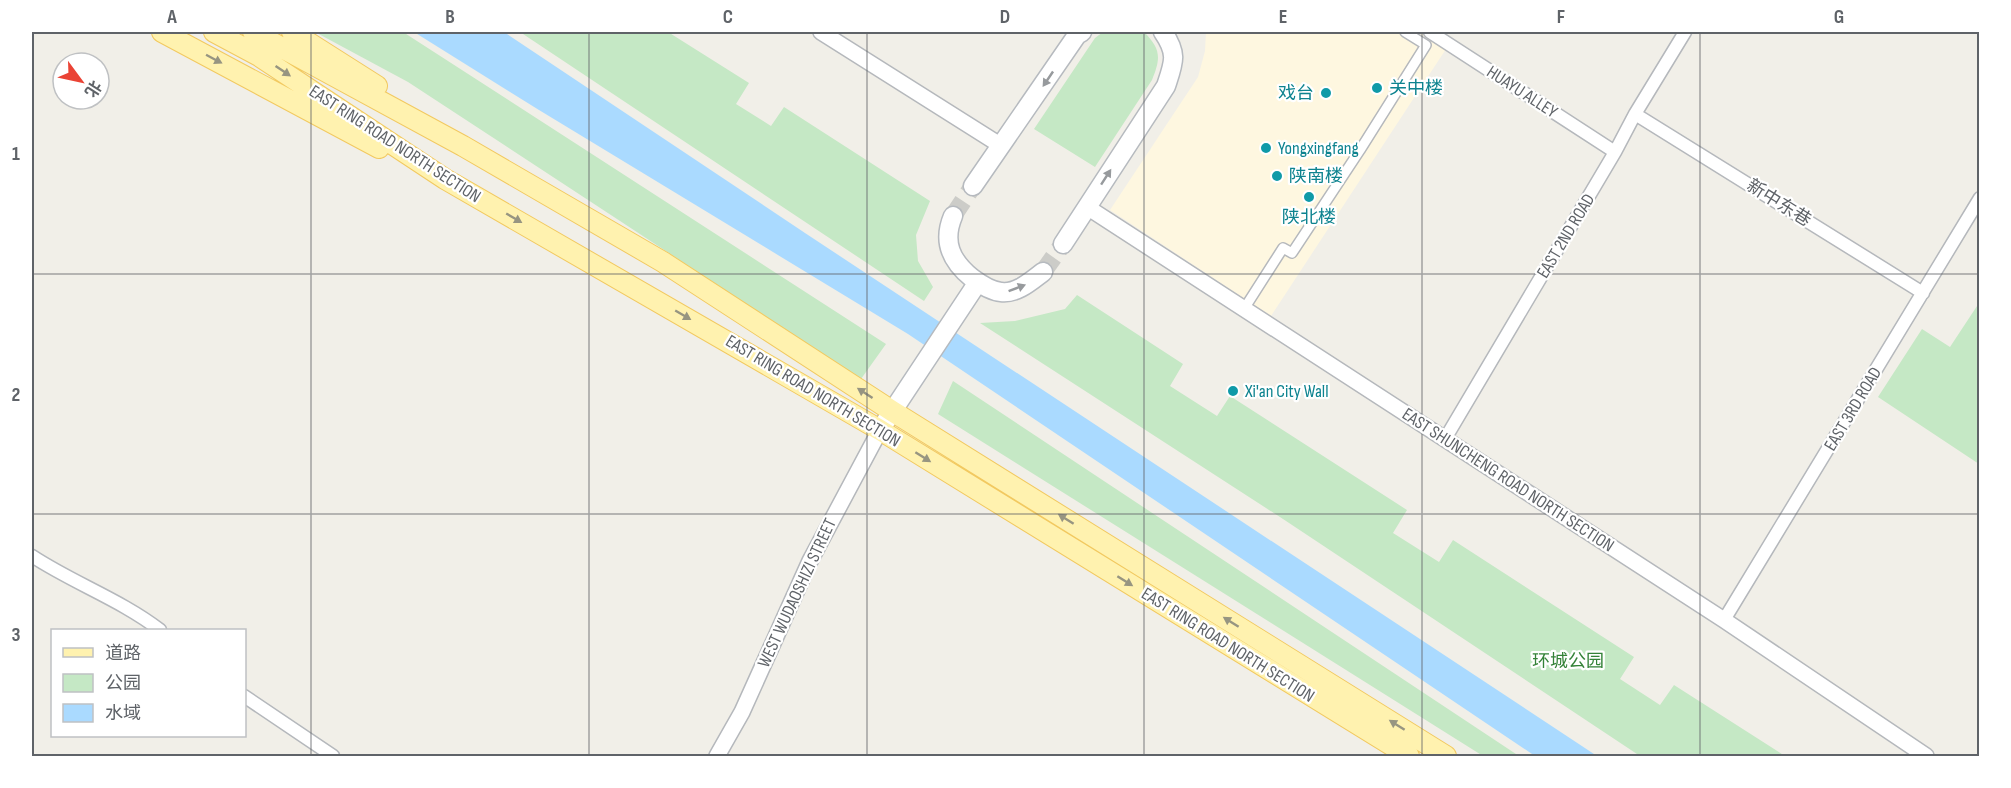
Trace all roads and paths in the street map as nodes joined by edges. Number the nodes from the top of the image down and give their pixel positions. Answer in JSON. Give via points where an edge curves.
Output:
{"nodes":[{"id":1,"x":162,"y":32,"type":"edge"},
{"id":2,"x":214,"y":32,"type":"edge"},
{"id":3,"x":253,"y":32,"type":"edge"},
{"id":4,"x":292,"y":32,"type":"edge"},
{"id":5,"x":821,"y":32,"type":"edge"},
{"id":6,"x":1082,"y":32,"type":"edge"},
{"id":7,"x":1405,"y":32,"type":"edge"},
{"id":8,"x":1430,"y":32,"type":"edge"},
{"id":9,"x":1685,"y":32,"type":"edge"},
{"id":10,"x":1170,"y":37,"type":"edge"},
{"id":11,"x":1635,"y":114,"type":"junction"},
{"id":12,"x":1000,"y":145,"type":"junction"},
{"id":13,"x":463,"y":146,"type":"junction"},
{"id":14,"x":1615,"y":152,"type":"junction"},
{"id":15,"x":445,"y":179,"type":"junction"},
{"id":16,"x":973,"y":186,"type":"tunnel mouth"},
{"id":17,"x":1980,"y":198,"type":"edge"},
{"id":18,"x":1087,"y":207,"type":"junction"},
{"id":19,"x":953,"y":216,"type":"tunnel mouth"},
{"id":20,"x":1063,"y":244,"type":"tunnel mouth"},
{"id":21,"x":1043,"y":273,"type":"tunnel mouth"},
{"id":22,"x":978,"y":282,"type":"junction"},
{"id":23,"x":1923,"y":293,"type":"junction"},
{"id":24,"x":1244,"y":309,"type":"junction"},
{"id":25,"x":892,"y":411,"type":"junction"},
{"id":26,"x":880,"y":430,"type":"junction"},
{"id":27,"x":1445,"y":440,"type":"junction"},
{"id":28,"x":32,"y":556,"type":"edge"},
{"id":29,"x":1724,"y":620,"type":"junction"},
{"id":30,"x":159,"y":629,"type":"edge"},
{"id":31,"x":246,"y":697,"type":"edge"},
{"id":32,"x":333,"y":756,"type":"edge"},
{"id":33,"x":717,"y":756,"type":"edge"},
{"id":34,"x":1409,"y":756,"type":"edge"},
{"id":35,"x":1446,"y":756,"type":"edge"},
{"id":36,"x":1926,"y":756,"type":"edge"}],
"edges":[{"from":1,"to":15,"type":"main road","one_way":true,"via":[[370,144]]},
{"from":2,"to":15,"type":"main road","name":"EAST RING ROAD NORTH SECTION","one_way":true,"via":[[259,56]]},
{"from":3,"to":13,"type":"main road","name":"EAST RING ROAD NORTH SECTION"},
{"from":4,"to":13,"type":"main road"},
{"from":5,"to":12,"type":"street"},
{"from":6,"to":12,"type":"main road","one_way":true},
{"from":7,"to":24,"type":"street","via":[[1425,45],[1292,253],[1283,248]]},
{"from":8,"to":14,"type":"street","name":"HUAYU ALLEY"},
{"from":9,"to":11,"type":"street","name":"EAST 2ND ROAD"},
{"from":18,"to":10,"type":"main road","one_way":true,"via":[[1166,86],[1173,66]]},
{"from":11,"to":14,"type":"street","name":"EAST 2ND ROAD"},
{"from":11,"to":23,"type":"street","name":"新中东巷"},
{"from":12,"to":16,"type":"main road"},
{"from":25,"to":13,"type":"main road","name":"EAST RING ROAD NORTH SECTION","one_way":true,"via":[[663,262]]},
{"from":14,"to":27,"type":"street","name":"EAST 2ND ROAD"},
{"from":15,"to":26,"type":"main road","name":"EAST RING ROAD NORTH SECTION","one_way":true},
{"from":17,"to":23,"type":"street","name":"EAST 3RD ROAD"},
{"from":18,"to":20,"type":"main road"},
{"from":18,"to":24,"type":"street","name":"EAST SHUNCHENG ROAD NORTH SECTION"},
{"from":19,"to":22,"type":"main road","via":[[948,242],[951,255]]},
{"from":22,"to":21,"type":"main road","one_way":true,"via":[[1002,292],[1019,289]]},
{"from":22,"to":25,"type":"main road"},
{"from":23,"to":29,"type":"street","name":"EAST 3RD ROAD"},
{"from":24,"to":27,"type":"street","name":"EAST SHUNCHENG ROAD NORTH SECTION"},
{"from":25,"to":26,"type":"main road"},
{"from":35,"to":25,"type":"main road","name":"EAST RING ROAD NORTH SECTION","one_way":true},
{"from":26,"to":33,"type":"street","name":"WEST WUDAOSHIZI STREET","via":[[810,561],[742,712]]},
{"from":26,"to":34,"type":"main road","name":"EAST RING ROAD NORTH SECTION","one_way":true},
{"from":27,"to":29,"type":"street","name":"EAST SHUNCHENG ROAD NORTH SECTION"},
{"from":28,"to":30,"type":"street"},
{"from":29,"to":36,"type":"street","name":"EAST SHUNCHENG ROAD NORTH SECTION"},
{"from":31,"to":32,"type":"street"}]}
